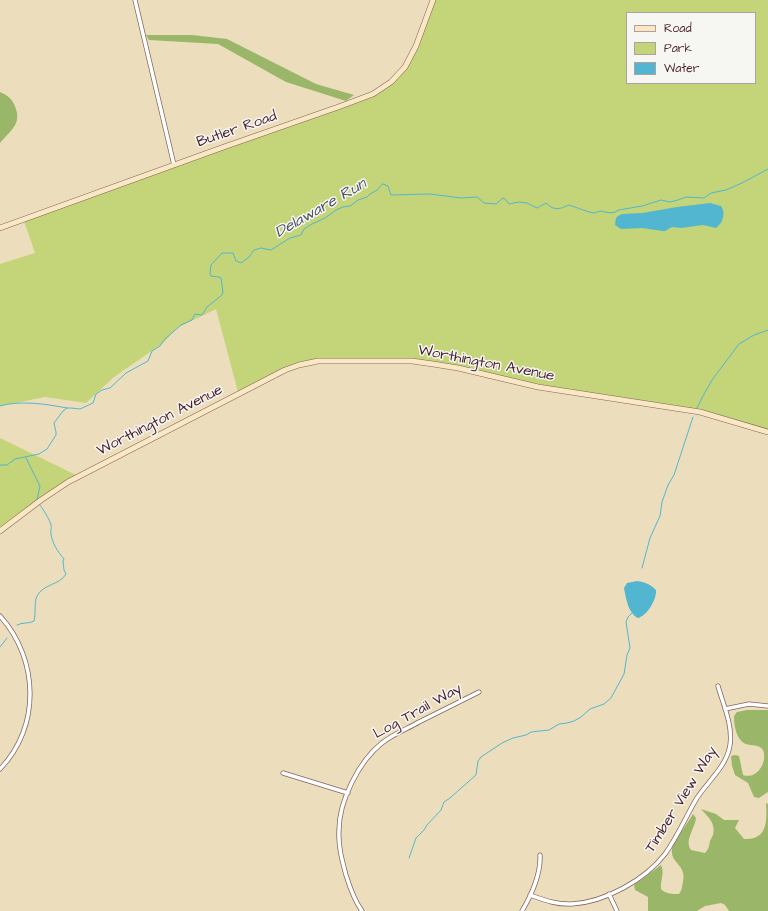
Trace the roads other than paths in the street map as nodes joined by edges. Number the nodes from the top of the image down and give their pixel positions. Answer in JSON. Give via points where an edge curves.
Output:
{"nodes":[{"id":1,"x":134,"y":0,"type":"edge"},
{"id":2,"x":433,"y":0,"type":"edge"},
{"id":3,"x":174,"y":166,"type":"junction"},
{"id":4,"x":0,"y":228,"type":"edge"},
{"id":5,"x":768,"y":432,"type":"edge"},
{"id":6,"x":0,"y":531,"type":"edge"},
{"id":7,"x":0,"y":616,"type":"edge"},
{"id":8,"x":718,"y":686,"type":"dead end"},
{"id":9,"x":479,"y":692,"type":"dead end"},
{"id":10,"x":768,"y":706,"type":"edge"},
{"id":11,"x":725,"y":709,"type":"junction"},
{"id":12,"x":0,"y":769,"type":"edge"},
{"id":13,"x":283,"y":773,"type":"dead end"},
{"id":14,"x":348,"y":793,"type":"junction"},
{"id":15,"x":540,"y":855,"type":"dead end"},
{"id":16,"x":609,"y":894,"type":"junction"},
{"id":17,"x":530,"y":895,"type":"junction"},
{"id":18,"x":362,"y":911,"type":"edge"},
{"id":19,"x":522,"y":911,"type":"edge"},
{"id":20,"x":617,"y":911,"type":"edge"}],
"edges":[{"from":1,"to":3,"type":"street"},
{"from":2,"to":3,"type":"main road","name":"Butler Road","via":[[410,58],[399,75],[384,87],[373,94]]},
{"from":3,"to":4,"type":"main road","name":"Butler Road"},
{"from":5,"to":6,"type":"main road","name":"Worthington Avenue","via":[[700,412],[538,387],[444,365],[412,361],[311,362],[285,370],[73,479]]},
{"from":7,"to":12,"type":"street","via":[[11,630],[24,656],[29,674],[30,693],[29,714],[22,736],[13,754]]},
{"from":8,"to":11,"type":"street","name":"Timber View Way"},
{"from":9,"to":14,"type":"street","name":"Log Trail Way","via":[[382,743],[360,768]]},
{"from":10,"to":11,"type":"street","via":[[749,704]]},
{"from":11,"to":16,"type":"street","name":"Timber View Way","via":[[730,727],[730,740],[728,753],[722,765],[697,799],[661,859],[638,879]]},
{"from":13,"to":14,"type":"street"},
{"from":14,"to":18,"type":"street","name":"Log Trail Way","via":[[339,824],[340,849],[350,890]]},
{"from":15,"to":17,"type":"street","via":[[539,872]]},
{"from":16,"to":17,"type":"street","name":"Timber View Way","via":[[571,904],[550,902]]},
{"from":16,"to":20,"type":"street"},
{"from":17,"to":19,"type":"street"}]}
